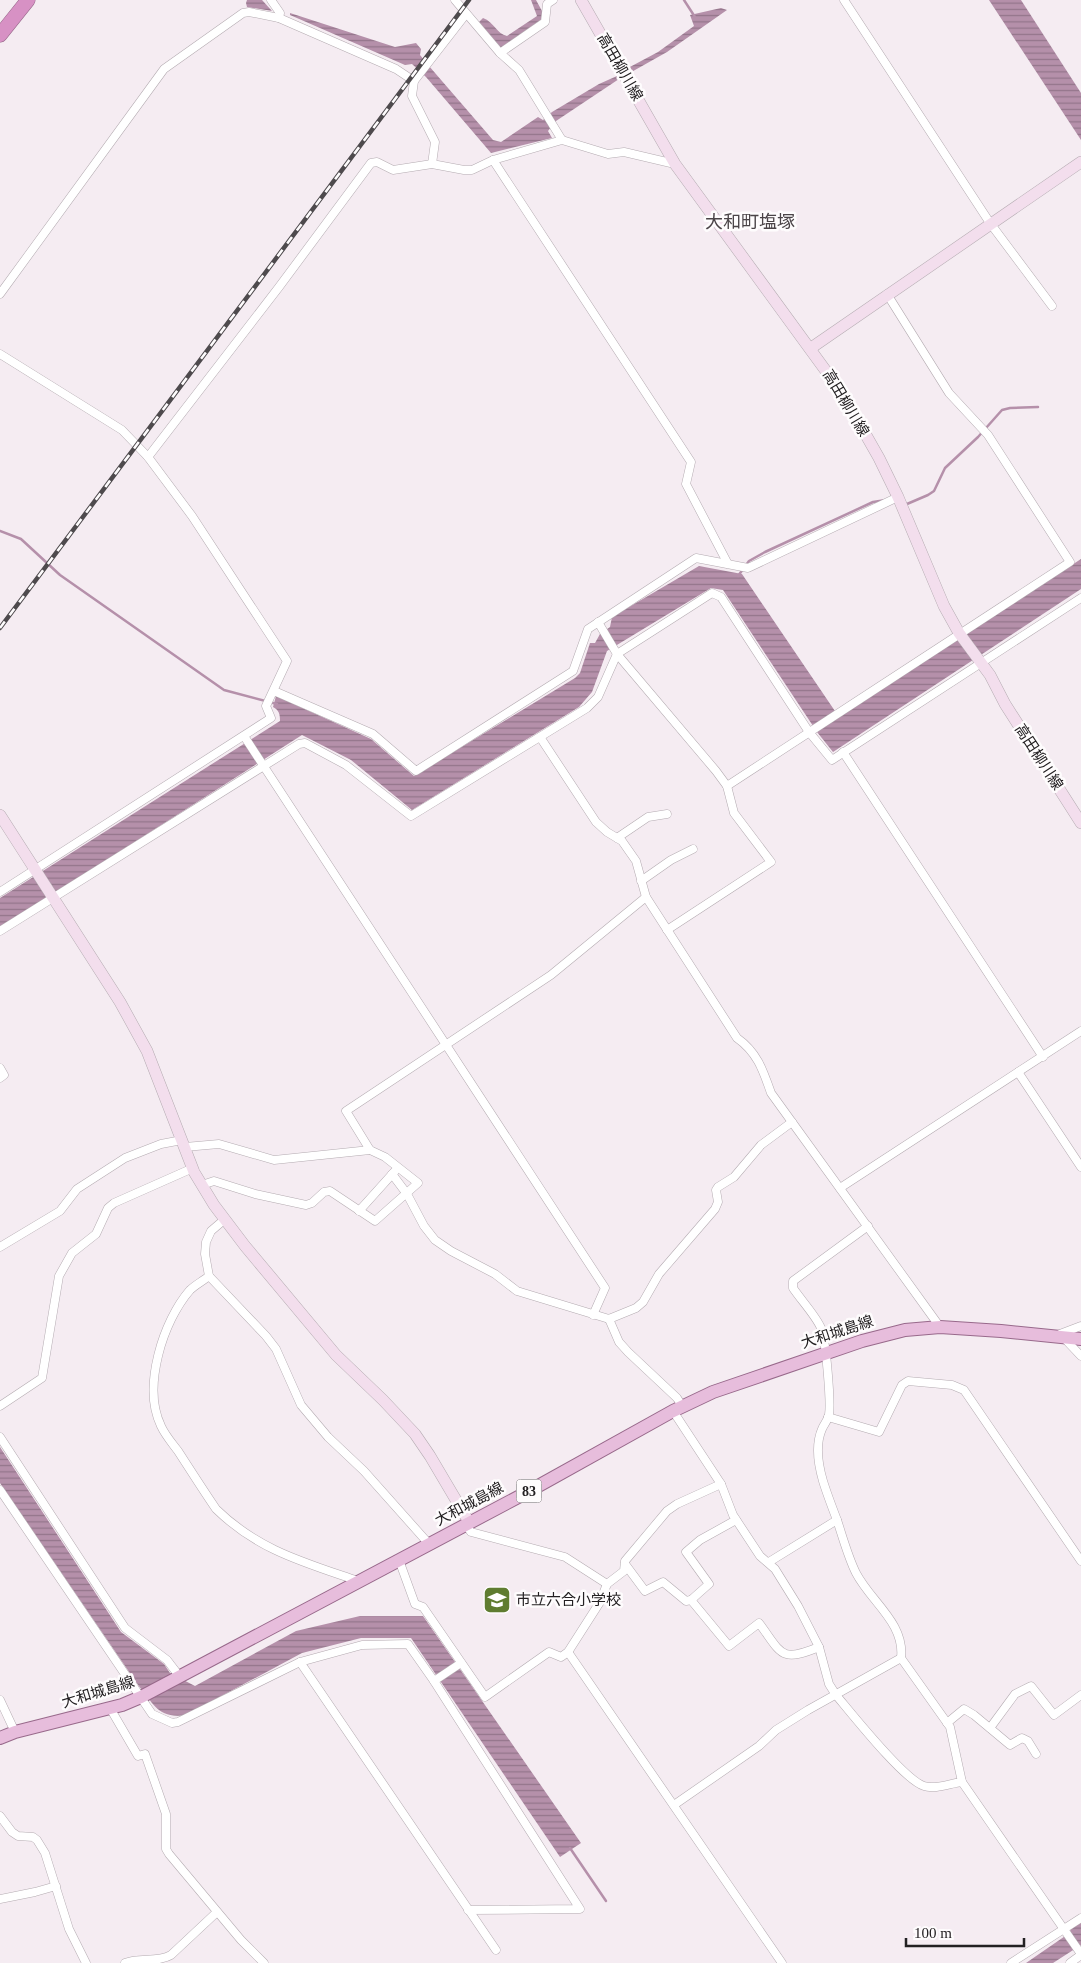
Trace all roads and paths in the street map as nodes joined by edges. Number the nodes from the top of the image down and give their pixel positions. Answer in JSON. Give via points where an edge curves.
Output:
{"nodes":[{"id":1,"x":28,"y":0,"type":"edge"},
{"id":2,"x":271,"y":0,"type":"edge"},
{"id":3,"x":455,"y":0,"type":"edge"},
{"id":4,"x":553,"y":0,"type":"edge"},
{"id":5,"x":581,"y":0,"type":"edge"},
{"id":6,"x":844,"y":0,"type":"edge"},
{"id":7,"x":466,"y":14,"type":"junction"},
{"id":8,"x":280,"y":18,"type":"junction"},
{"id":9,"x":0,"y":35,"type":"edge"},
{"id":10,"x":500,"y":53,"type":"junction"},
{"id":11,"x":414,"y":81,"type":"junction"},
{"id":12,"x":562,"y":140,"type":"junction"},
{"id":13,"x":493,"y":160,"type":"junction"},
{"id":14,"x":1081,"y":162,"type":"edge"},
{"id":15,"x":432,"y":164,"type":"junction"},
{"id":16,"x":675,"y":164,"type":"junction"},
{"id":17,"x":990,"y":223,"type":"junction"},
{"id":18,"x":0,"y":294,"type":"edge"},
{"id":19,"x":887,"y":294,"type":"junction"},
{"id":20,"x":1052,"y":306,"type":"dead end"},
{"id":21,"x":810,"y":348,"type":"junction"},
{"id":22,"x":0,"y":354,"type":"edge"},
{"id":23,"x":148,"y":457,"type":"junction"},
{"id":24,"x":898,"y":497,"type":"junction"},
{"id":25,"x":728,"y":564,"type":"junction"},
{"id":26,"x":1081,"y":598,"type":"edge"},
{"id":27,"x":598,"y":622,"type":"junction"},
{"id":28,"x":961,"y":635,"type":"junction"},
{"id":29,"x":617,"y":654,"type":"junction"},
{"id":30,"x":980,"y":661,"type":"junction"},
{"id":31,"x":274,"y":691,"type":"junction"},
{"id":32,"x":810,"y":732,"type":"junction"},
{"id":33,"x":244,"y":736,"type":"junction"},
{"id":34,"x":540,"y":737,"type":"junction"},
{"id":35,"x":843,"y":752,"type":"junction"},
{"id":36,"x":262,"y":766,"type":"junction"},
{"id":37,"x":727,"y":786,"type":"junction"},
{"id":38,"x":667,"y":814,"type":"dead end"},
{"id":39,"x":0,"y":815,"type":"edge"},
{"id":40,"x":1081,"y":823,"type":"edge"},
{"id":41,"x":617,"y":838,"type":"junction"},
{"id":42,"x":693,"y":848,"type":"dead end"},
{"id":43,"x":35,"y":870,"type":"junction"},
{"id":44,"x":641,"y":881,"type":"junction"},
{"id":45,"x":0,"y":892,"type":"edge"},
{"id":46,"x":646,"y":897,"type":"junction"},
{"id":47,"x":53,"y":898,"type":"junction"},
{"id":48,"x":667,"y":930,"type":"junction"},
{"id":49,"x":0,"y":931,"type":"edge"},
{"id":50,"x":1081,"y":1031,"type":"edge"},
{"id":51,"x":445,"y":1045,"type":"junction"},
{"id":52,"x":1043,"y":1056,"type":"junction"},
{"id":53,"x":0,"y":1068,"type":"edge"},
{"id":54,"x":1018,"y":1072,"type":"junction"},
{"id":55,"x":0,"y":1078,"type":"edge"},
{"id":56,"x":792,"y":1122,"type":"junction"},
{"id":57,"x":183,"y":1144,"type":"junction"},
{"id":58,"x":370,"y":1150,"type":"junction"},
{"id":59,"x":398,"y":1167,"type":"junction"},
{"id":60,"x":193,"y":1168,"type":"junction"},
{"id":61,"x":1081,"y":1168,"type":"edge"},
{"id":62,"x":392,"y":1174,"type":"junction"},
{"id":63,"x":202,"y":1185,"type":"junction"},
{"id":64,"x":840,"y":1188,"type":"junction"},
{"id":65,"x":407,"y":1194,"type":"junction"},
{"id":66,"x":359,"y":1211,"type":"junction"},
{"id":67,"x":225,"y":1219,"type":"junction"},
{"id":68,"x":868,"y":1226,"type":"junction"},
{"id":69,"x":0,"y":1247,"type":"edge"},
{"id":70,"x":209,"y":1276,"type":"junction"},
{"id":71,"x":593,"y":1315,"type":"junction"},
{"id":72,"x":610,"y":1319,"type":"junction"},
{"id":73,"x":1081,"y":1326,"type":"edge"},
{"id":74,"x":940,"y":1327,"type":"junction"},
{"id":75,"x":1059,"y":1337,"type":"junction"},
{"id":76,"x":1081,"y":1339,"type":"edge"},
{"id":77,"x":825,"y":1353,"type":"junction"},
{"id":78,"x":1081,"y":1356,"type":"edge"},
{"id":79,"x":0,"y":1406,"type":"edge"},
{"id":80,"x":677,"y":1408,"type":"junction"},
{"id":81,"x":828,"y":1417,"type":"junction"},
{"id":82,"x":0,"y":1437,"type":"edge"},
{"id":83,"x":720,"y":1484,"type":"junction"},
{"id":84,"x":0,"y":1490,"type":"edge"},
{"id":85,"x":736,"y":1520,"type":"junction"},
{"id":86,"x":837,"y":1520,"type":"junction"},
{"id":87,"x":467,"y":1523,"type":"junction"},
{"id":88,"x":429,"y":1544,"type":"junction"},
{"id":89,"x":399,"y":1560,"type":"junction"},
{"id":90,"x":1081,"y":1561,"type":"edge"},
{"id":91,"x":769,"y":1562,"type":"junction"},
{"id":92,"x":625,"y":1564,"type":"junction"},
{"id":93,"x":358,"y":1582,"type":"junction"},
{"id":94,"x":607,"y":1584,"type":"junction"},
{"id":95,"x":691,"y":1600,"type":"junction"},
{"id":96,"x":819,"y":1647,"type":"junction"},
{"id":97,"x":568,"y":1652,"type":"junction"},
{"id":98,"x":901,"y":1658,"type":"junction"},
{"id":99,"x":300,"y":1662,"type":"junction"},
{"id":100,"x":461,"y":1663,"type":"junction"},
{"id":101,"x":180,"y":1677,"type":"junction"},
{"id":102,"x":437,"y":1679,"type":"junction"},
{"id":103,"x":836,"y":1695,"type":"junction"},
{"id":104,"x":1081,"y":1696,"type":"edge"},
{"id":105,"x":141,"y":1697,"type":"junction"},
{"id":106,"x":0,"y":1700,"type":"edge"},
{"id":107,"x":110,"y":1708,"type":"junction"},
{"id":108,"x":946,"y":1723,"type":"junction"},
{"id":109,"x":990,"y":1728,"type":"junction"},
{"id":110,"x":14,"y":1732,"type":"junction"},
{"id":111,"x":0,"y":1738,"type":"edge"},
{"id":112,"x":1036,"y":1754,"type":"dead end"},
{"id":113,"x":962,"y":1782,"type":"junction"},
{"id":114,"x":674,"y":1805,"type":"junction"},
{"id":115,"x":0,"y":1816,"type":"edge"},
{"id":116,"x":56,"y":1886,"type":"junction"},
{"id":117,"x":0,"y":1898,"type":"edge"},
{"id":118,"x":468,"y":1910,"type":"junction"},
{"id":119,"x":217,"y":1912,"type":"junction"},
{"id":120,"x":1081,"y":1918,"type":"edge"},
{"id":121,"x":1064,"y":1930,"type":"junction"},
{"id":122,"x":496,"y":1950,"type":"dead end"},
{"id":123,"x":1080,"y":1953,"type":"edge"},
{"id":124,"x":82,"y":1962,"type":"edge"},
{"id":125,"x":124,"y":1963,"type":"edge"},
{"id":126,"x":264,"y":1963,"type":"edge"},
{"id":127,"x":782,"y":1963,"type":"edge"},
{"id":128,"x":1012,"y":1963,"type":"edge"},
{"id":129,"x":1070,"y":1963,"type":"edge"}],
"edges":[{"from":1,"to":9,"type":"highway"},
{"from":2,"to":8,"type":"street"},
{"from":3,"to":7,"type":"street"},
{"from":4,"to":10,"type":"street","via":[[547,4],[545,22]]},
{"from":5,"to":16,"type":"street","name":"高田柳川線"},
{"from":6,"to":17,"type":"street"},
{"from":7,"to":10,"type":"street"},
{"from":7,"to":11,"type":"street"},
{"from":8,"to":11,"type":"street","via":[[396,69]]},
{"from":8,"to":18,"type":"street","via":[[243,13],[164,69]]},
{"from":10,"to":12,"type":"street","via":[[519,70]]},
{"from":11,"to":15,"type":"street","via":[[412,96],[435,142]]},
{"from":12,"to":13,"type":"street"},
{"from":12,"to":16,"type":"street","via":[[608,154],[624,152]]},
{"from":13,"to":15,"type":"street","via":[[472,170]]},
{"from":13,"to":25,"type":"street","via":[[690,462],[686,484]]},
{"from":14,"to":17,"type":"street"},
{"from":15,"to":23,"type":"street","via":[[393,170],[377,162],[371,163]]},
{"from":16,"to":21,"type":"street","name":"高田柳川線"},
{"from":17,"to":19,"type":"street"},
{"from":17,"to":20,"type":"street"},
{"from":19,"to":21,"type":"street"},
{"from":19,"to":28,"type":"street","via":[[949,394],[988,435],[1070,562]]},
{"from":21,"to":24,"type":"street","name":"高田柳川線","via":[[842,393]]},
{"from":22,"to":23,"type":"street","via":[[122,430]]},
{"from":23,"to":31,"type":"street","via":[[196,522],[287,660]]},
{"from":24,"to":25,"type":"street","via":[[748,568]]},
{"from":24,"to":28,"type":"street","name":"高田柳川線","via":[[944,606]]},
{"from":25,"to":27,"type":"street","via":[[696,558]]},
{"from":26,"to":30,"type":"street"},
{"from":27,"to":29,"type":"street"},
{"from":27,"to":31,"type":"street","via":[[588,629],[573,671],[416,771],[374,734]]},
{"from":28,"to":30,"type":"street","name":"高田柳川線"},
{"from":28,"to":32,"type":"street"},
{"from":29,"to":32,"type":"street","via":[[712,593],[717,595]]},
{"from":29,"to":34,"type":"street","via":[[598,697]]},
{"from":29,"to":37,"type":"street"},
{"from":30,"to":35,"type":"street"},
{"from":30,"to":40,"type":"street","name":"高田柳川線"},
{"from":31,"to":33,"type":"street","via":[[266,706],[271,718]]},
{"from":32,"to":35,"type":"street","via":[[832,760]]},
{"from":32,"to":37,"type":"street"},
{"from":33,"to":36,"type":"street"},
{"from":33,"to":43,"type":"street"},
{"from":34,"to":36,"type":"street","via":[[411,816],[346,765],[305,744],[299,744]]},
{"from":34,"to":41,"type":"street","via":[[596,822]]},
{"from":35,"to":52,"type":"street"},
{"from":36,"to":47,"type":"street"},
{"from":36,"to":51,"type":"street"},
{"from":37,"to":48,"type":"street","via":[[734,813],[771,862]]},
{"from":38,"to":41,"type":"street","via":[[648,816]]},
{"from":39,"to":43,"type":"street"},
{"from":41,"to":44,"type":"street","via":[[636,861]]},
{"from":42,"to":44,"type":"street"},
{"from":43,"to":45,"type":"street"},
{"from":43,"to":47,"type":"street"},
{"from":44,"to":46,"type":"street"},
{"from":46,"to":48,"type":"street"},
{"from":46,"to":51,"type":"street","via":[[551,975]]},
{"from":47,"to":49,"type":"street"},
{"from":47,"to":57,"type":"street","via":[[120,1002],[147,1051]]},
{"from":48,"to":56,"type":"street","via":[[737,1038],[759,1060],[771,1093]]},
{"from":50,"to":52,"type":"street"},
{"from":51,"to":58,"type":"street","via":[[346,1111]]},
{"from":51,"to":71,"type":"street","via":[[605,1288]]},
{"from":52,"to":54,"type":"street"},
{"from":53,"to":55,"type":"street","via":[[4,1075]]},
{"from":54,"to":61,"type":"street"},
{"from":54,"to":64,"type":"street"},
{"from":56,"to":64,"type":"street"},
{"from":56,"to":72,"type":"street","via":[[761,1145],[734,1176],[718,1187],[715,1209],[659,1274],[643,1302]]},
{"from":57,"to":58,"type":"street","via":[[219,1144],[274,1160]]},
{"from":57,"to":60,"type":"street"},
{"from":57,"to":69,"type":"street","via":[[161,1144],[126,1158],[77,1188],[60,1211]]},
{"from":58,"to":59,"type":"street"},
{"from":59,"to":62,"type":"street"},
{"from":59,"to":65,"type":"street","via":[[418,1183]]},
{"from":60,"to":63,"type":"street"},
{"from":60,"to":79,"type":"street","via":[[108,1208],[96,1234],[77,1247],[59,1276],[42,1378]]},
{"from":62,"to":65,"type":"street"},
{"from":62,"to":66,"type":"street"},
{"from":63,"to":66,"type":"street","via":[[214,1181],[306,1205],[330,1191]]},
{"from":63,"to":67,"type":"street"},
{"from":64,"to":68,"type":"street"},
{"from":65,"to":66,"type":"street","via":[[375,1221]]},
{"from":65,"to":71,"type":"street","via":[[424,1226],[435,1240],[451,1251],[495,1274],[516,1291]]},
{"from":67,"to":70,"type":"street","via":[[211,1231],[206,1242]]},
{"from":67,"to":87,"type":"street","via":[[336,1355],[415,1434]]},
{"from":68,"to":74,"type":"street"},
{"from":68,"to":77,"type":"street","via":[[793,1281],[793,1288],[821,1329]]},
{"from":70,"to":88,"type":"street","via":[[276,1349],[301,1405]]},
{"from":70,"to":93,"type":"street","via":[[185,1297],[163,1341],[153,1388],[161,1426],[224,1517],[258,1543]]},
{"from":71,"to":72,"type":"street"},
{"from":72,"to":80,"type":"street","via":[[619,1342],[677,1398]]},
{"from":73,"to":75,"type":"street"},
{"from":74,"to":75,"type":"main road","name":"大和城島線","number":"83"},
{"from":74,"to":77,"type":"main road","name":"大和城島線","number":"83","via":[[887,1334]]},
{"from":75,"to":76,"type":"main road","name":"大和城島線","number":"83"},
{"from":75,"to":78,"type":"street"},
{"from":77,"to":80,"type":"main road","name":"大和城島線","number":"83","via":[[712,1392]]},
{"from":77,"to":81,"type":"street","via":[[830,1404]]},
{"from":80,"to":83,"type":"street"},
{"from":80,"to":87,"type":"main road","name":"大和城島線","number":"83"},
{"from":81,"to":86,"type":"street","via":[[818,1444],[818,1462]]},
{"from":81,"to":90,"type":"street","via":[[879,1432],[902,1385],[908,1381],[952,1385],[964,1390]]},
{"from":82,"to":101,"type":"street","via":[[125,1628],[167,1660]]},
{"from":83,"to":85,"type":"street"},
{"from":83,"to":92,"type":"street","via":[[667,1511]]},
{"from":84,"to":105,"type":"street"},
{"from":85,"to":91,"type":"street","via":[[760,1556]]},
{"from":85,"to":95,"type":"street","via":[[700,1540],[686,1552],[709,1584]]},
{"from":86,"to":91,"type":"street"},
{"from":86,"to":98,"type":"street","via":[[856,1573],[900,1637]]},
{"from":87,"to":88,"type":"main road","name":"大和城島線","number":"83"},
{"from":87,"to":94,"type":"street","via":[[471,1532],[566,1557]]},
{"from":88,"to":89,"type":"main road","name":"大和城島線","number":"83"},
{"from":89,"to":93,"type":"main road","name":"大和城島線","number":"83"},
{"from":89,"to":100,"type":"street","via":[[415,1604],[423,1607]]},
{"from":91,"to":96,"type":"street","via":[[798,1606]]},
{"from":92,"to":94,"type":"street","via":[[624,1571]]},
{"from":92,"to":95,"type":"street","via":[[645,1591],[663,1582],[686,1601]]},
{"from":93,"to":101,"type":"main road","name":"大和城島線","number":"83"},
{"from":94,"to":97,"type":"street","via":[[600,1602]]},
{"from":95,"to":96,"type":"street","via":[[728,1646],[759,1623],[782,1654],[790,1656]]},
{"from":96,"to":103,"type":"street"},
{"from":97,"to":100,"type":"street","via":[[561,1657],[549,1652],[485,1697]]},
{"from":97,"to":114,"type":"street"},
{"from":98,"to":103,"type":"street"},
{"from":98,"to":108,"type":"street"},
{"from":99,"to":102,"type":"street","via":[[362,1645],[408,1644]]},
{"from":99,"to":105,"type":"street","via":[[178,1722],[172,1723],[152,1714]]},
{"from":99,"to":118,"type":"street"},
{"from":100,"to":102,"type":"street"},
{"from":101,"to":105,"type":"main road","name":"大和城島線","number":"83"},
{"from":102,"to":118,"type":"street","via":[[580,1909]]},
{"from":103,"to":113,"type":"street","via":[[915,1781],[932,1787]]},
{"from":103,"to":114,"type":"street","via":[[776,1730],[759,1746]]},
{"from":104,"to":109,"type":"street","via":[[1054,1714],[1031,1686],[1015,1694]]},
{"from":105,"to":107,"type":"main road","name":"大和城島線","number":"83"},
{"from":106,"to":110,"type":"street"},
{"from":107,"to":110,"type":"main road","name":"大和城島線","number":"83"},
{"from":107,"to":119,"type":"street","via":[[138,1756],[145,1754],[166,1814],[166,1849]]},
{"from":108,"to":109,"type":"street","via":[[964,1709]]},
{"from":108,"to":113,"type":"street","via":[[950,1727]]},
{"from":109,"to":112,"type":"street","via":[[1010,1745],[1022,1738]]},
{"from":110,"to":111,"type":"main road","name":"大和城島線","number":"83"},
{"from":113,"to":121,"type":"street"},
{"from":114,"to":127,"type":"street"},
{"from":115,"to":116,"type":"street","via":[[18,1836],[37,1840]]},
{"from":116,"to":117,"type":"street"},
{"from":116,"to":124,"type":"street"},
{"from":118,"to":122,"type":"street"},
{"from":119,"to":125,"type":"street","via":[[163,1960]]},
{"from":119,"to":126,"type":"street"},
{"from":120,"to":121,"type":"street"},
{"from":121,"to":123,"type":"street"},
{"from":121,"to":128,"type":"street"},
{"from":123,"to":129,"type":"street"}]}
